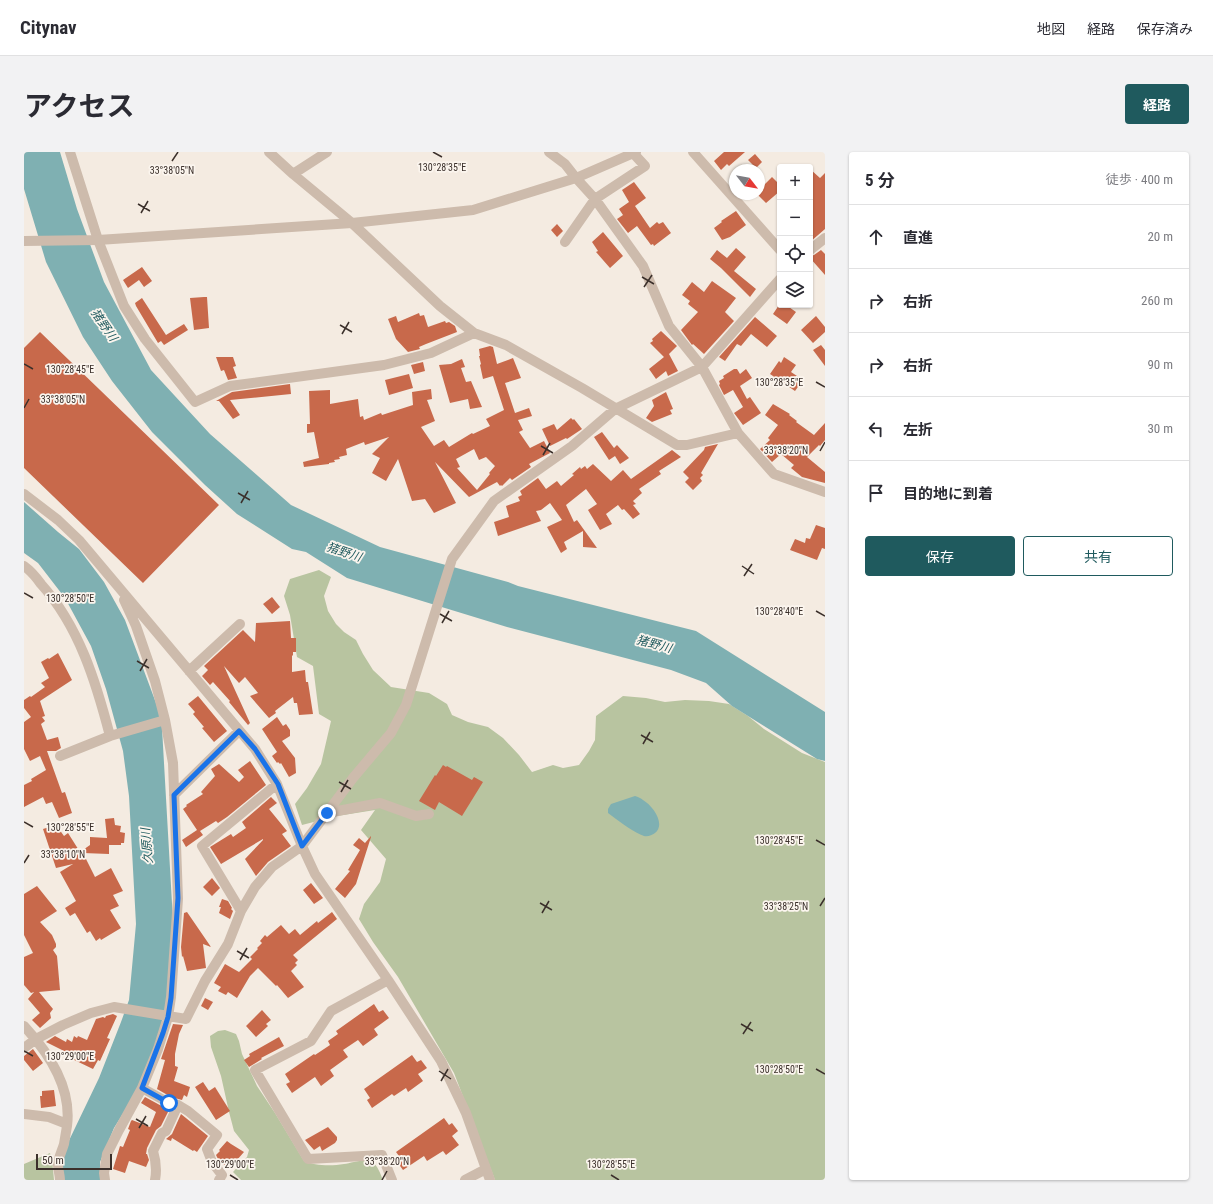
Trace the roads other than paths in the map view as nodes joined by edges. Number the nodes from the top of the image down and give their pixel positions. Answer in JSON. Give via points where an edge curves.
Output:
{"nodes":[{"id":1,"x":70,"y":152,"type":"edge"},
{"id":2,"x":269,"y":152,"type":"edge"},
{"id":3,"x":327,"y":152,"type":"edge"},
{"id":4,"x":549,"y":152,"type":"edge"},
{"id":5,"x":693,"y":152,"type":"edge"},
{"id":6,"x":635,"y":153,"type":"edge"},
{"id":7,"x":293,"y":174,"type":"junction"},
{"id":8,"x":576,"y":178,"type":"junction"},
{"id":9,"x":596,"y":199,"type":"junction"},
{"id":10,"x":352,"y":223,"type":"junction"},
{"id":11,"x":825,"y":238,"type":"edge"},
{"id":12,"x":103,"y":239,"type":"junction"},
{"id":13,"x":24,"y":241,"type":"edge"},
{"id":14,"x":565,"y":242,"type":"dead end"},
{"id":15,"x":777,"y":247,"type":"edge"},
{"id":16,"x":813,"y":248,"type":"edge"},
{"id":17,"x":777,"y":282,"type":"edge"},
{"id":18,"x":474,"y":332,"type":"junction"},
{"id":19,"x":702,"y":366,"type":"junction"},
{"id":20,"x":615,"y":409,"type":"junction"},
{"id":21,"x":738,"y":433,"type":"junction"},
{"id":22,"x":825,"y":492,"type":"edge"},
{"id":23,"x":24,"y":494,"type":"edge"},
{"id":24,"x":24,"y":566,"type":"edge"},
{"id":25,"x":118,"y":587,"type":"junction"},
{"id":26,"x":240,"y":624,"type":"dead end"},
{"id":27,"x":189,"y":671,"type":"junction"},
{"id":28,"x":165,"y":720,"type":"junction"},
{"id":29,"x":239,"y":731,"type":"junction"},
{"id":30,"x":110,"y":736,"type":"junction"},
{"id":31,"x":60,"y":756,"type":"dead end"},
{"id":32,"x":278,"y":784,"type":"junction"},
{"id":33,"x":174,"y":795,"type":"junction"},
{"id":34,"x":327,"y":813,"type":"junction"},
{"id":35,"x":429,"y":814,"type":"dead end"},
{"id":36,"x":302,"y":846,"type":"junction"},
{"id":37,"x":241,"y":911,"type":"junction"},
{"id":38,"x":388,"y":980,"type":"junction"},
{"id":39,"x":168,"y":1017,"type":"junction"},
{"id":40,"x":24,"y":1026,"type":"edge"},
{"id":41,"x":36,"y":1039,"type":"junction"},
{"id":42,"x":24,"y":1048,"type":"edge"},
{"id":43,"x":142,"y":1088,"type":"junction"},
{"id":44,"x":178,"y":1105,"type":"junction"},
{"id":45,"x":24,"y":1114,"type":"edge"},
{"id":46,"x":67,"y":1124,"type":"junction"},
{"id":47,"x":486,"y":1169,"type":"junction"},
{"id":48,"x":60,"y":1180,"type":"edge"},
{"id":49,"x":105,"y":1180,"type":"edge"},
{"id":50,"x":154,"y":1180,"type":"edge"},
{"id":51,"x":218,"y":1180,"type":"edge"},
{"id":52,"x":392,"y":1180,"type":"edge"},
{"id":53,"x":465,"y":1180,"type":"edge"},
{"id":54,"x":490,"y":1180,"type":"edge"}],
"edges":[{"from":1,"to":12,"type":"street"},
{"from":2,"to":7,"type":"street"},
{"from":3,"to":7,"type":"street"},
{"from":4,"to":8,"type":"street","via":[[565,164]]},
{"from":5,"to":15,"type":"street"},
{"from":6,"to":8,"type":"street"},
{"from":6,"to":9,"type":"street","via":[[645,166]]},
{"from":7,"to":10,"type":"street"},
{"from":8,"to":9,"type":"street"},
{"from":8,"to":10,"type":"street","via":[[473,210]]},
{"from":9,"to":14,"type":"street"},
{"from":9,"to":19,"type":"street","via":[[643,266],[669,326]]},
{"from":10,"to":12,"type":"street"},
{"from":10,"to":18,"type":"street","via":[[440,306]]},
{"from":11,"to":16,"type":"street"},
{"from":12,"to":13,"type":"street"},
{"from":12,"to":18,"type":"street","via":[[124,306],[145,339],[195,402],[230,386],[384,365],[430,353]]},
{"from":17,"to":19,"type":"street"},
{"from":18,"to":20,"type":"street","via":[[506,345]]},
{"from":19,"to":20,"type":"street"},
{"from":19,"to":21,"type":"street"},
{"from":20,"to":21,"type":"street","via":[[677,445]]},
{"from":20,"to":34,"type":"street","via":[[572,446],[494,501],[452,559],[406,706],[391,733]]},
{"from":21,"to":22,"type":"street","via":[[774,474]]},
{"from":23,"to":25,"type":"street","via":[[79,540]]},
{"from":24,"to":30,"type":"street","via":[[48,592],[79,640]]},
{"from":25,"to":27,"type":"street"},
{"from":25,"to":28,"type":"street","via":[[136,626]]},
{"from":26,"to":27,"type":"street"},
{"from":27,"to":29,"type":"street"},
{"from":28,"to":30,"type":"street"},
{"from":28,"to":33,"type":"street"},
{"from":29,"to":32,"type":"street","via":[[255,749]]},
{"from":29,"to":33,"type":"street"},
{"from":30,"to":31,"type":"street"},
{"from":32,"to":36,"type":"street"},
{"from":32,"to":37,"type":"street","via":[[202,846]]},
{"from":33,"to":39,"type":"street","via":[[178,898]]},
{"from":34,"to":35,"type":"street","via":[[380,803],[416,816]]},
{"from":34,"to":36,"type":"street"},
{"from":36,"to":37,"type":"street","via":[[272,867],[255,887]]},
{"from":36,"to":38,"type":"street","via":[[315,874]]},
{"from":37,"to":39,"type":"street","via":[[228,944],[186,1019]]},
{"from":38,"to":47,"type":"street","via":[[443,1065],[466,1113]]},
{"from":38,"to":52,"type":"street","via":[[331,1011],[311,1041],[255,1070],[308,1159],[382,1154]]},
{"from":39,"to":41,"type":"street","via":[[114,1007],[91,1013]]},
{"from":39,"to":43,"type":"street"},
{"from":40,"to":41,"type":"street"},
{"from":41,"to":42,"type":"street"},
{"from":41,"to":46,"type":"street","via":[[52,1062],[62,1084],[67,1107]]},
{"from":43,"to":44,"type":"street","via":[[169,1103]]},
{"from":43,"to":49,"type":"street","via":[[107,1154]]},
{"from":44,"to":50,"type":"street","via":[[153,1151],[157,1173]]},
{"from":44,"to":51,"type":"street","via":[[217,1135],[206,1149],[222,1175]]},
{"from":45,"to":46,"type":"street","via":[[49,1117]]},
{"from":46,"to":48,"type":"street","via":[[58,1164]]},
{"from":47,"to":53,"type":"street"},
{"from":47,"to":54,"type":"street"}]}
